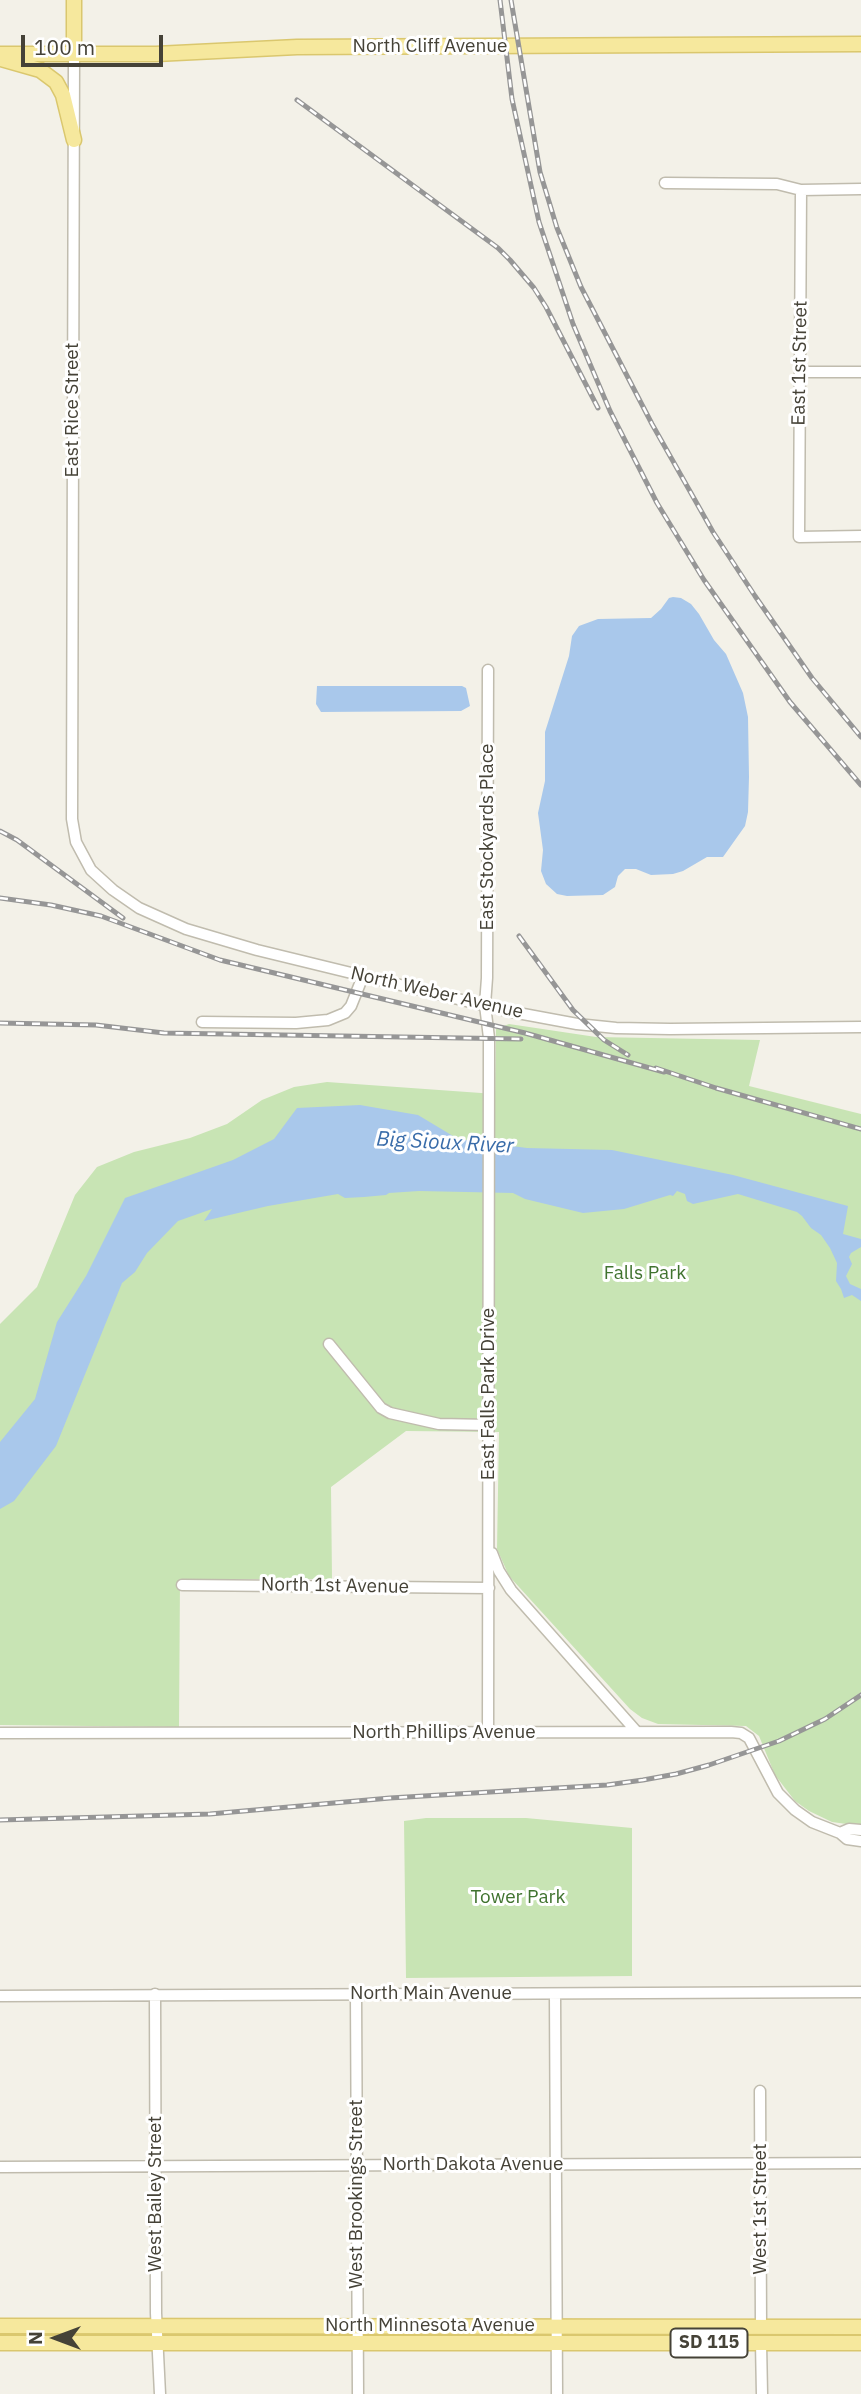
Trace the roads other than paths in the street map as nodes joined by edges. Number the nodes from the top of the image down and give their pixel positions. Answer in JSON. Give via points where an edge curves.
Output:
{"nodes":[{"id":1,"x":74,"y":0,"type":"edge"},
{"id":2,"x":861,"y":44,"type":"edge"},
{"id":3,"x":74,"y":54,"type":"junction"},
{"id":4,"x":0,"y":56,"type":"edge"},
{"id":5,"x":74,"y":140,"type":"junction"},
{"id":6,"x":665,"y":183,"type":"dead end"},
{"id":7,"x":861,"y":189,"type":"edge"},
{"id":8,"x":801,"y":190,"type":"junction"},
{"id":9,"x":800,"y":372,"type":"junction"},
{"id":10,"x":861,"y":372,"type":"edge"},
{"id":11,"x":861,"y":536,"type":"edge"},
{"id":12,"x":488,"y":670,"type":"dead end"},
{"id":13,"x":72,"y":819,"type":"joint"},
{"id":14,"x":363,"y":976,"type":"junction"},
{"id":15,"x":485,"y":1004,"type":"junction"},
{"id":16,"x":202,"y":1022,"type":"dead end"},
{"id":17,"x":861,"y":1027,"type":"edge"},
{"id":18,"x":329,"y":1344,"type":"dead end"},
{"id":19,"x":489,"y":1425,"type":"junction"},
{"id":20,"x":488,"y":1544,"type":"junction"},
{"id":21,"x":182,"y":1585,"type":"dead end"},
{"id":22,"x":489,"y":1588,"type":"junction"},
{"id":23,"x":636,"y":1731,"type":"junction"},
{"id":24,"x":0,"y":1733,"type":"edge"},
{"id":25,"x":488,"y":1733,"type":"junction"},
{"id":26,"x":861,"y":1830,"type":"edge"},
{"id":27,"x":840,"y":1833,"type":"junction"},
{"id":28,"x":861,"y":1841,"type":"edge"},
{"id":29,"x":861,"y":1992,"type":"edge"},
{"id":30,"x":155,"y":1994,"type":"junction"},
{"id":31,"x":356,"y":1994,"type":"junction"},
{"id":32,"x":555,"y":1994,"type":"junction"},
{"id":33,"x":0,"y":1996,"type":"edge"},
{"id":34,"x":760,"y":2091,"type":"dead end"},
{"id":35,"x":861,"y":2163,"type":"edge"},
{"id":36,"x":761,"y":2164,"type":"junction"},
{"id":37,"x":357,"y":2165,"type":"junction"},
{"id":38,"x":556,"y":2165,"type":"junction"},
{"id":39,"x":0,"y":2167,"type":"edge"},
{"id":40,"x":155,"y":2167,"type":"junction"},
{"id":41,"x":0,"y":2326,"type":"edge"},
{"id":42,"x":158,"y":2326,"type":"junction"},
{"id":43,"x":358,"y":2326,"type":"junction"},
{"id":44,"x":557,"y":2326,"type":"junction"},
{"id":45,"x":761,"y":2327,"type":"junction"},
{"id":46,"x":861,"y":2327,"type":"edge"},
{"id":47,"x":0,"y":2343,"type":"edge"},
{"id":48,"x":159,"y":2343,"type":"junction"},
{"id":49,"x":358,"y":2343,"type":"junction"},
{"id":50,"x":557,"y":2343,"type":"junction"},
{"id":51,"x":761,"y":2343,"type":"junction"},
{"id":52,"x":861,"y":2343,"type":"edge"},
{"id":53,"x":160,"y":2394,"type":"edge"},
{"id":54,"x":359,"y":2394,"type":"edge"},
{"id":55,"x":557,"y":2394,"type":"edge"},
{"id":56,"x":762,"y":2394,"type":"edge"}],
"edges":[{"from":1,"to":3,"type":"main road","name":"East Rice Street"},
{"from":2,"to":3,"type":"main road","name":"North Cliff Avenue","via":[[309,47]]},
{"from":3,"to":4,"type":"main road","name":"North Cliff Avenue"},
{"from":3,"to":5,"type":"street","name":"East Rice Street"},
{"from":4,"to":5,"type":"main road","via":[[40,70],[56,82]]},
{"from":5,"to":13,"type":"street","name":"East Rice Street"},
{"from":6,"to":8,"type":"street","via":[[777,184]]},
{"from":7,"to":8,"type":"street"},
{"from":8,"to":9,"type":"street","name":"East 1st Street"},
{"from":9,"to":10,"type":"street"},
{"from":9,"to":11,"type":"street","name":"East 1st Street","via":[[799,537]]},
{"from":12,"to":15,"type":"street","name":"East Stockyards Place"},
{"from":13,"to":14,"type":"street","name":"North Weber Avenue","via":[[76,842],[91,870],[139,908],[228,942]]},
{"from":14,"to":15,"type":"street","name":"North Weber Avenue"},
{"from":14,"to":16,"type":"street","via":[[351,1006],[328,1020]]},
{"from":15,"to":17,"type":"street","name":"North Weber Avenue","via":[[595,1027]]},
{"from":15,"to":19,"type":"street","name":"East Falls Park Drive","via":[[489,1031]]},
{"from":18,"to":19,"type":"street","via":[[390,1413],[439,1424]]},
{"from":19,"to":20,"type":"street","name":"East Falls Park Drive"},
{"from":20,"to":22,"type":"street"},
{"from":20,"to":23,"type":"street","name":"East Falls Park Drive","via":[[511,1590]]},
{"from":21,"to":22,"type":"street","name":"North 1st Avenue"},
{"from":22,"to":25,"type":"street"},
{"from":23,"to":25,"type":"street","name":"North Phillips Avenue"},
{"from":23,"to":27,"type":"street","name":"North Phillips Avenue","via":[[741,1733],[754,1744],[787,1803],[812,1822]]},
{"from":24,"to":25,"type":"street","name":"North Phillips Avenue"},
{"from":26,"to":27,"type":"street"},
{"from":27,"to":28,"type":"street","name":"North Phillips Avenue"},
{"from":29,"to":32,"type":"street","name":"North Main Avenue"},
{"from":30,"to":31,"type":"street","name":"North Main Avenue"},
{"from":30,"to":33,"type":"street","name":"North Main Avenue"},
{"from":30,"to":40,"type":"street","name":"West Bailey Street"},
{"from":31,"to":32,"type":"street","name":"North Main Avenue"},
{"from":31,"to":37,"type":"street","name":"West Brookings Street"},
{"from":32,"to":38,"type":"street"},
{"from":34,"to":36,"type":"street","name":"West 1st Street"},
{"from":35,"to":36,"type":"street","name":"North Dakota Avenue"},
{"from":36,"to":38,"type":"street","name":"North Dakota Avenue"},
{"from":36,"to":45,"type":"street","name":"West 1st Street"},
{"from":37,"to":38,"type":"street","name":"North Dakota Avenue"},
{"from":37,"to":40,"type":"street","name":"North Dakota Avenue"},
{"from":37,"to":43,"type":"street","name":"West Brookings Street"},
{"from":38,"to":44,"type":"street"},
{"from":39,"to":40,"type":"street","name":"North Dakota Avenue"},
{"from":40,"to":42,"type":"street","name":"West Bailey Street"},
{"from":41,"to":42,"type":"main road","name":"North Minnesota Avenue","number":"SD 115"},
{"from":42,"to":43,"type":"main road","name":"North Minnesota Avenue","number":"SD 115"},
{"from":42,"to":48,"type":"street","name":"West Bailey Street"},
{"from":43,"to":44,"type":"main road","name":"North Minnesota Avenue","number":"SD 115"},
{"from":43,"to":49,"type":"street","name":"West Brookings Street"},
{"from":44,"to":45,"type":"main road","name":"North Minnesota Avenue","number":"SD 115"},
{"from":44,"to":50,"type":"street"},
{"from":45,"to":46,"type":"main road","name":"North Minnesota Avenue","number":"SD 115"},
{"from":47,"to":48,"type":"main road","name":"North Minnesota Avenue","number":"SD 115"},
{"from":48,"to":49,"type":"main road","name":"North Minnesota Avenue","number":"SD 115"},
{"from":48,"to":53,"type":"street","name":"West Bailey Street"},
{"from":49,"to":50,"type":"main road","name":"North Minnesota Avenue","number":"SD 115"},
{"from":49,"to":54,"type":"street","name":"West Brookings Street"},
{"from":50,"to":51,"type":"main road","name":"North Minnesota Avenue","number":"SD 115"},
{"from":50,"to":55,"type":"street"},
{"from":51,"to":52,"type":"main road","name":"North Minnesota Avenue","number":"SD 115"},
{"from":51,"to":56,"type":"street"}]}
